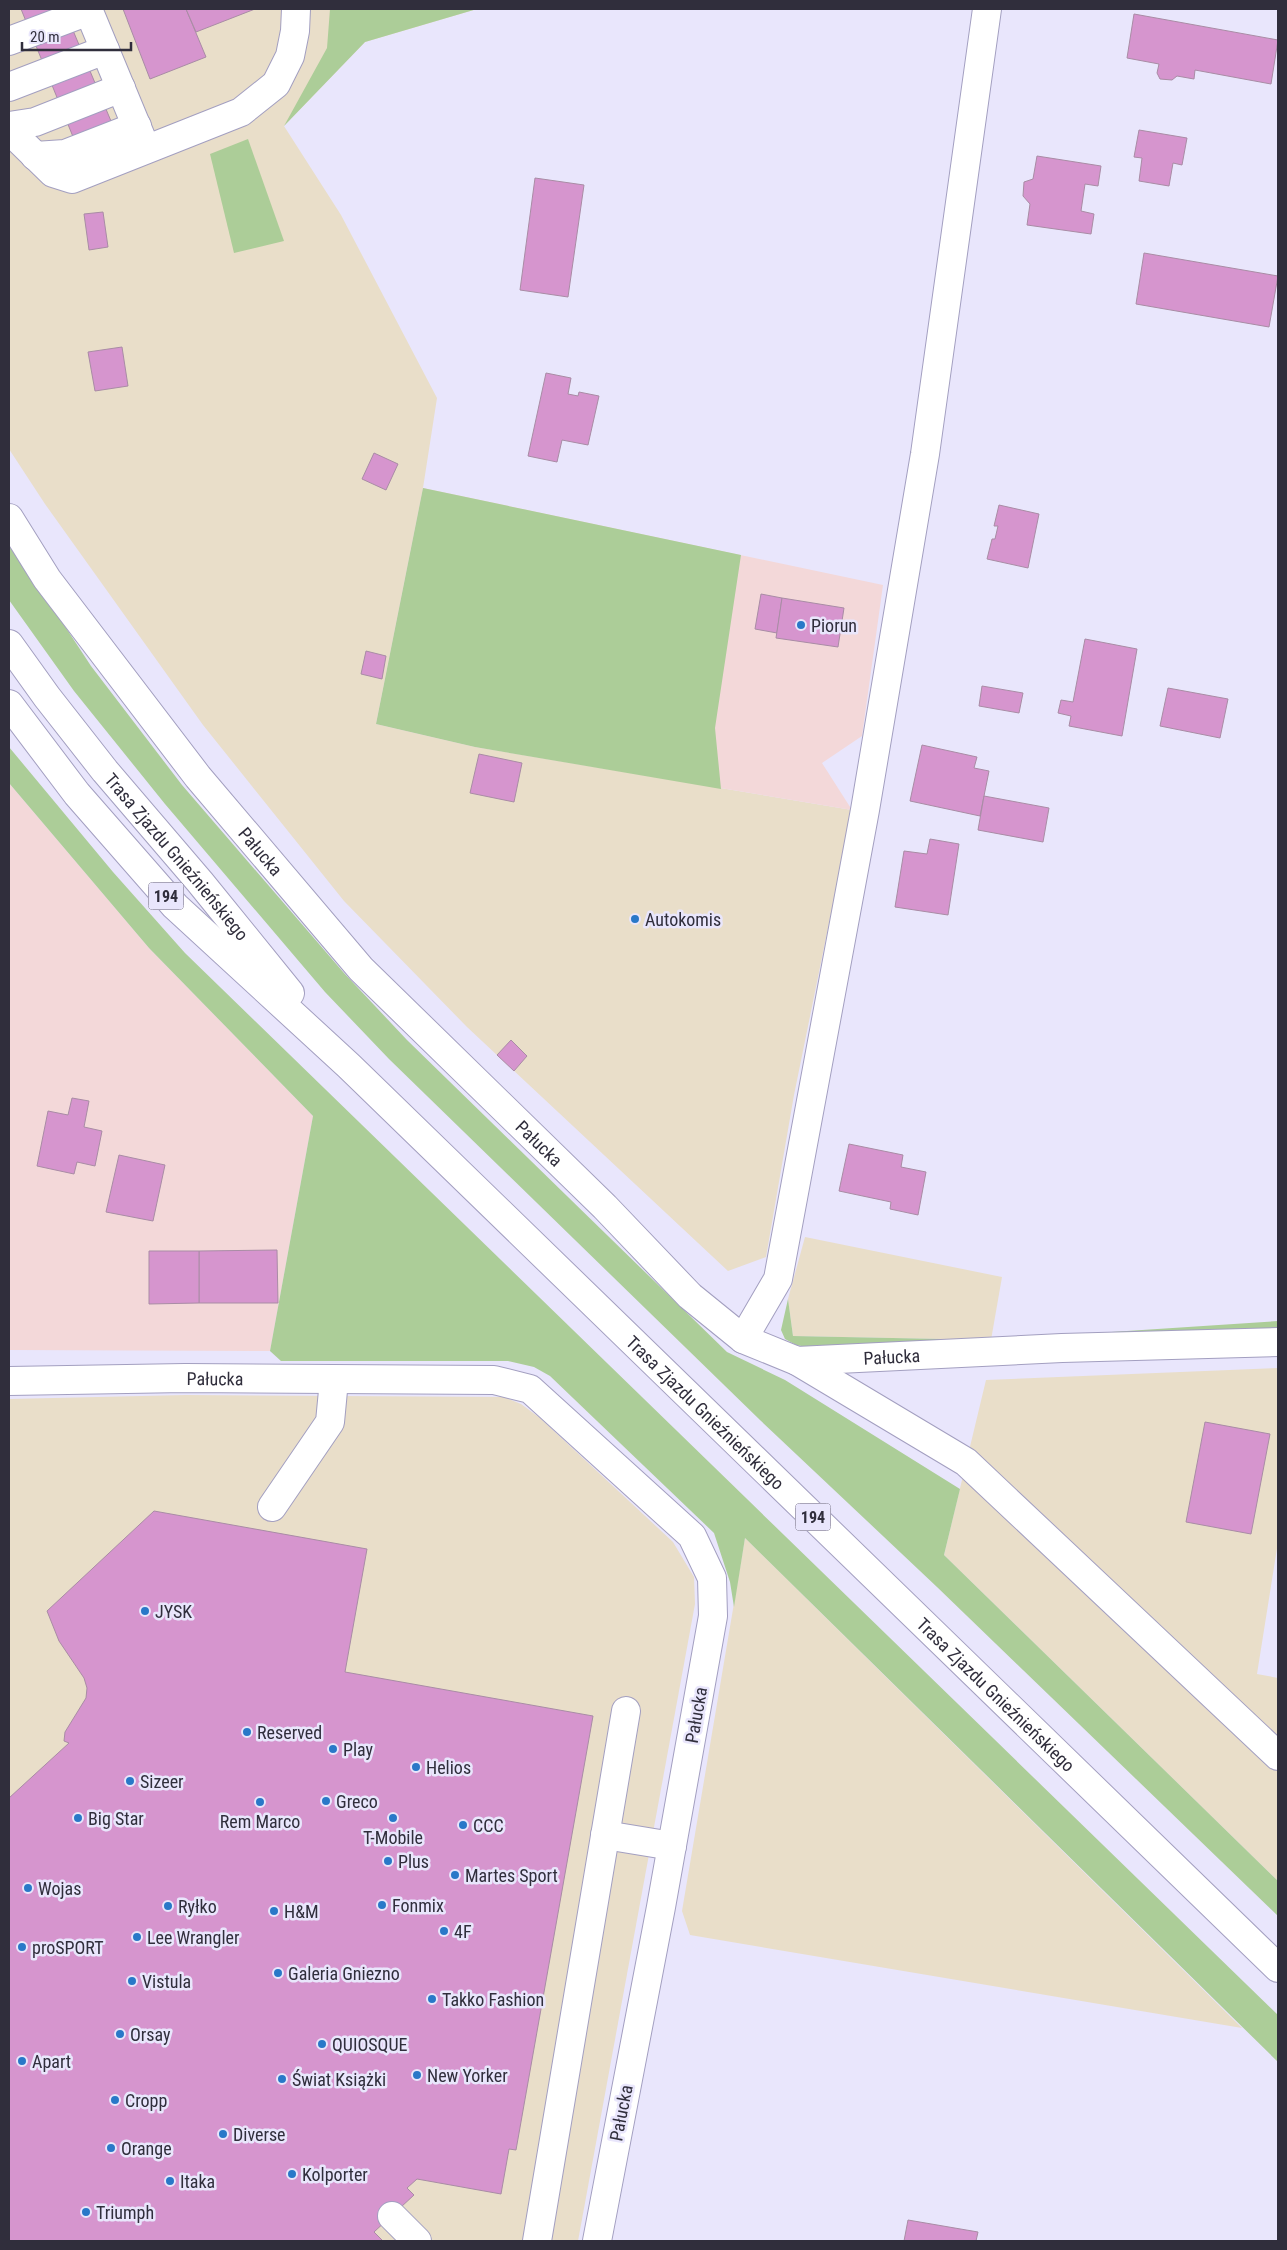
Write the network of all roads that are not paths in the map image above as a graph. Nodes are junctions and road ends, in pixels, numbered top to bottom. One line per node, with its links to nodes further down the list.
1 (296, 9): 10 (street)
2 (987, 9): 15 (street)
3 (88, 10): 4 (street); 5 (street)
4 (9, 41)
5 (105, 50): 6 (street); 7 (street)
6 (9, 87)
7 (121, 88): 8 (street); 10 (street)
8 (9, 126)
9 (9, 130): 10 (street)
10 (141, 137)
11 (9, 518): 15 (street, Pałucka)
12 (9, 644): 14 (street, Trasa Zjazdu Gnieźnieńskiego / 194)
13 (9, 704): 14 (street, Trasa Zjazdu Gnieźnieńskiego / 194)
14 (349, 1066): 25 (street, Trasa Zjazdu Gnieźnieńskiego / 194)
15 (743, 1339): 17 (street, Pałucka)
16 (1278, 1342): 17 (street, Pałucka)
17 (797, 1362): 22 (street)
18 (334, 1380): 19 (street, Pałucka); 20 (street); 24 (street, Pałucka)
19 (9, 1381)
20 (272, 1507)
21 (626, 1711): 23 (street)
22 (1278, 1756)
23 (605, 1835): 24 (street); 28 (street)
24 (672, 1846): 29 (street, Pałucka)
25 (1278, 1968)
26 (392, 2216): 27 (street)
27 (418, 2241)
28 (537, 2241)
29 (596, 2241)

